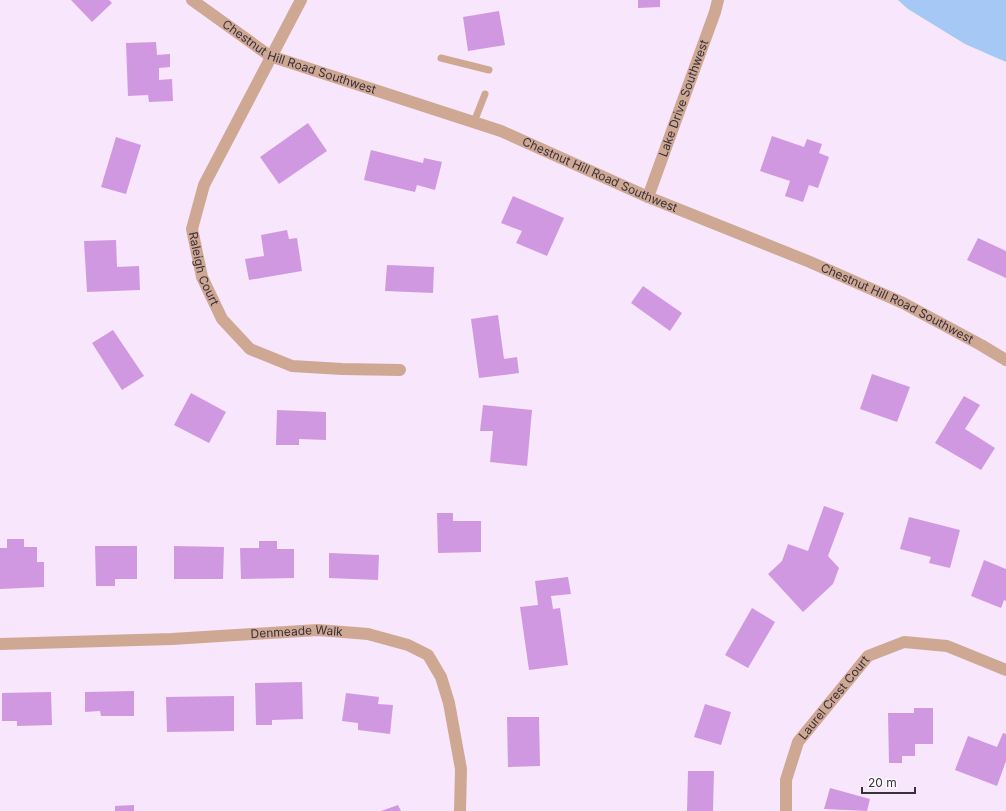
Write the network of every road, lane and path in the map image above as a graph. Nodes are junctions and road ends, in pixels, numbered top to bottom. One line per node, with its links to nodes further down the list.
1 (192, 0): 4 (street, Chestnut Hill Road Southwest)
2 (301, 0): 4 (street, Raleigh Court)
3 (718, 0): 9 (street, Lake Drive Southwest)
4 (270, 56): 8 (street, Chestnut Hill Road Southwest); 11 (street, Raleigh Court)
5 (441, 58): 6 (lane)
6 (489, 70)
7 (485, 94): 8 (lane)
8 (474, 122): 9 (street, Chestnut Hill Road Southwest)
9 (648, 197): 10 (street, Chestnut Hill Road Southwest)
10 (1006, 360)
11 (400, 370)
12 (0, 644): 14 (street, Denmeade Walk)
13 (1006, 670): 15 (street, Laurel Crest Court)
14 (460, 811)
15 (786, 811)

